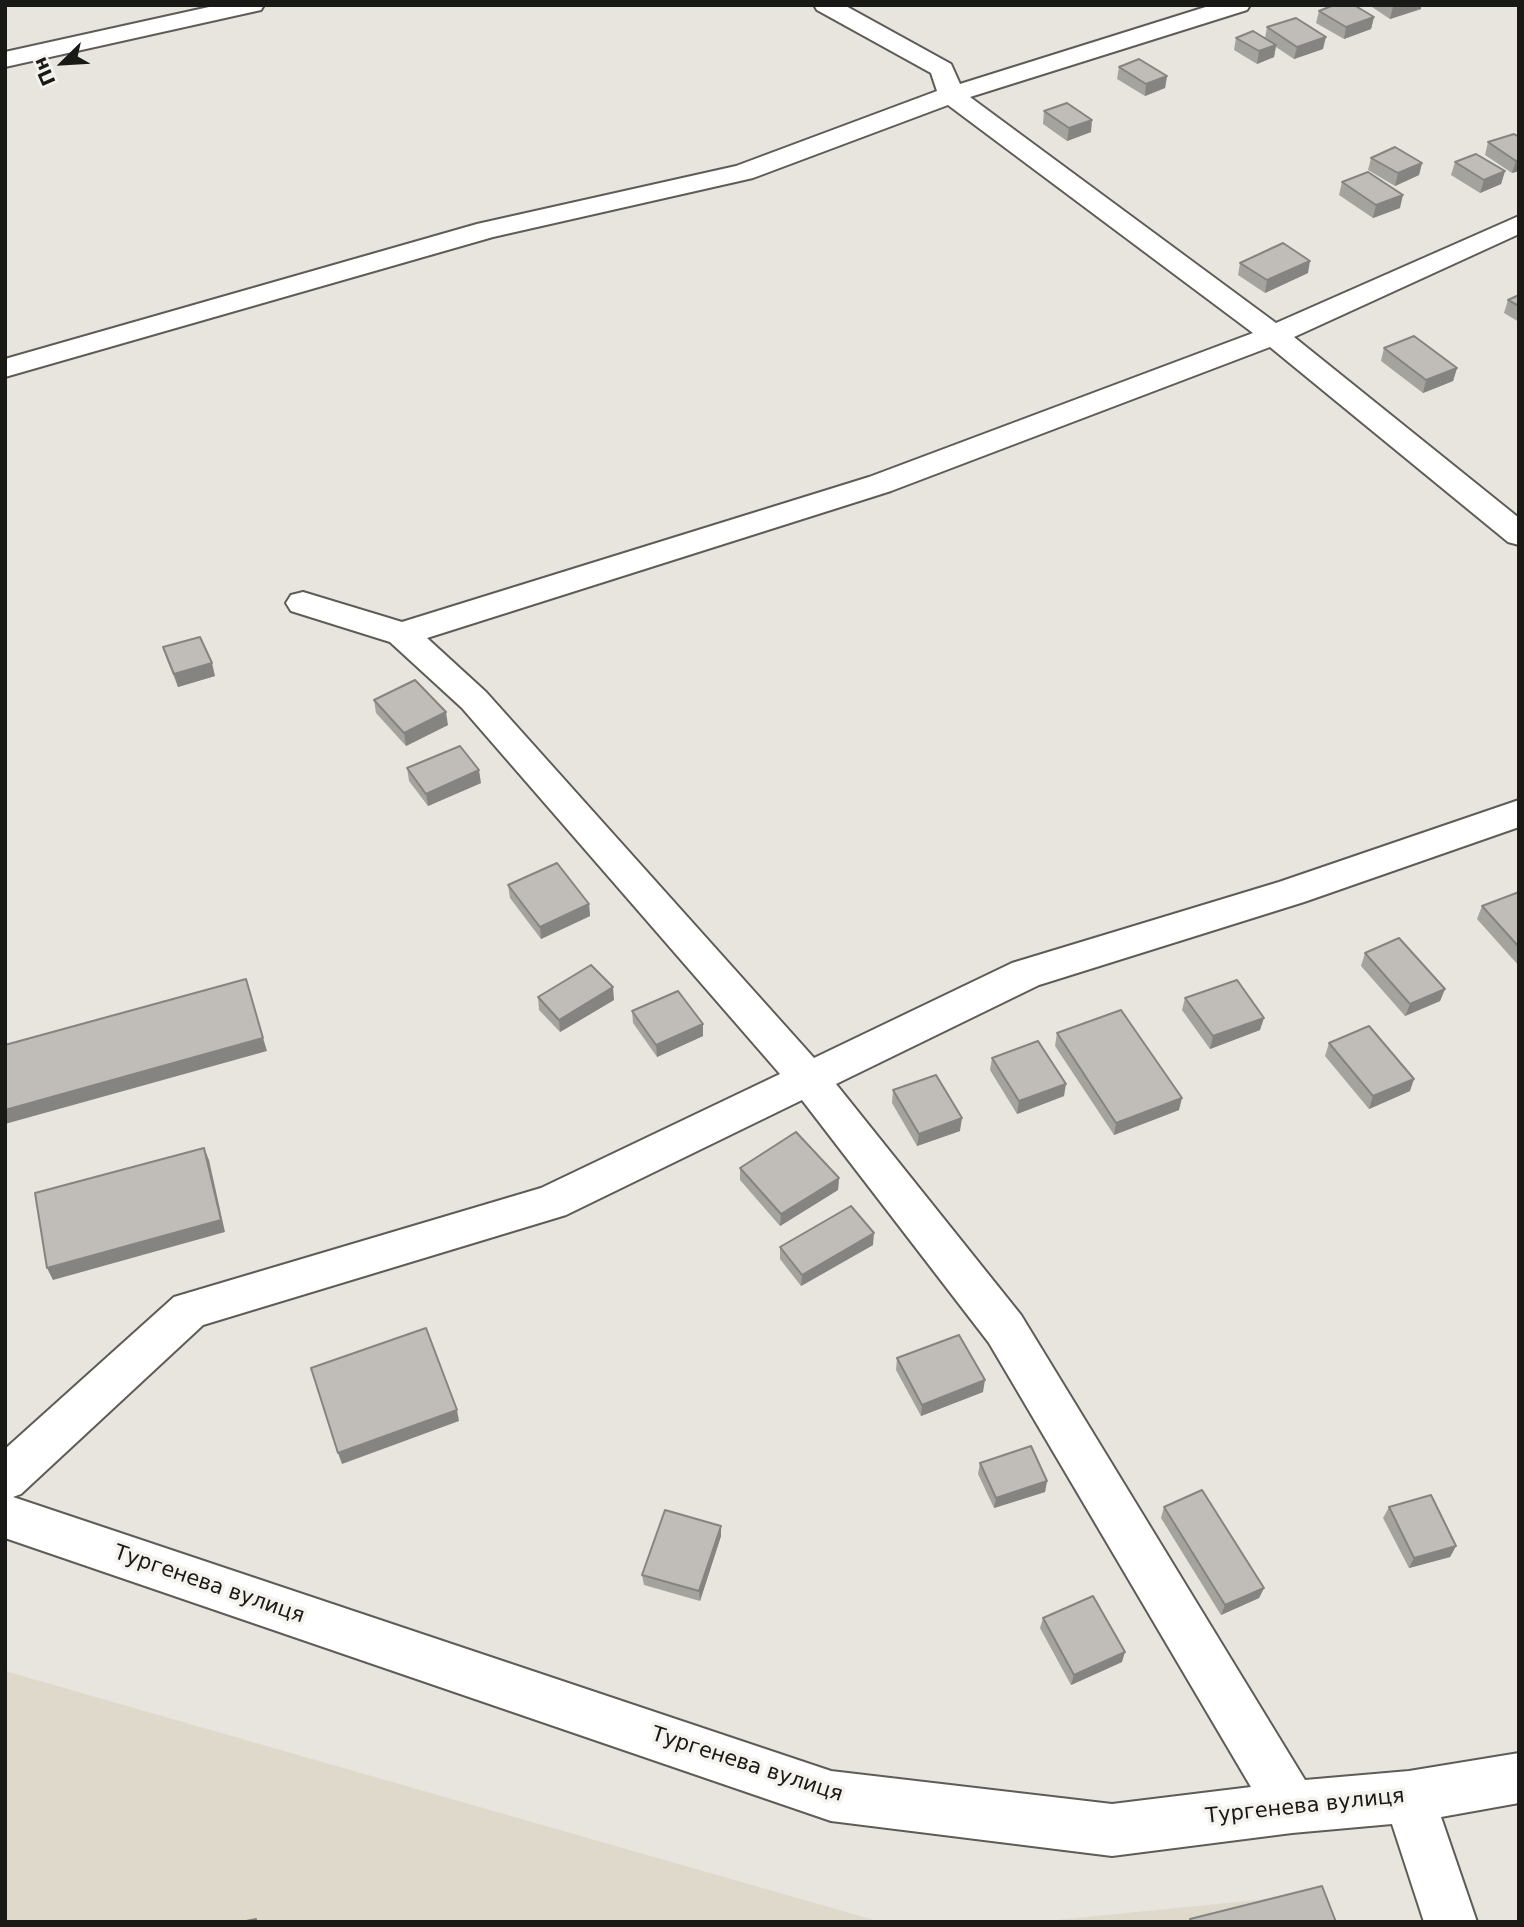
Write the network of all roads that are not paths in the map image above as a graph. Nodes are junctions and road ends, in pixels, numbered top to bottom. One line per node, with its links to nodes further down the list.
1 (252, 5): 4 (street)
2 (826, 5): 5 (street)
3 (1238, 5): 5 (street)
4 (5, 60)
5 (951, 95): 7 (street); 8 (street)
6 (1519, 224): 7 (street)
7 (1274, 335): 9 (street); 11 (street)
8 (5, 368)
9 (1519, 534)
10 (303, 603): 11 (street)
11 (402, 634): 13 (street)
12 (1519, 813): 13 (street)
13 (809, 1080): 14 (street); 18 (street)
14 (5, 1479)
15 (5, 1516): 18 (street, Тургенева вулиця)
16 (1519, 1778): 17 (street, Тургенева вулиця)
17 (1409, 1797): 18 (street, Тургенева вулиця); 19 (street)
18 (1292, 1807)
19 (1451, 1922)

